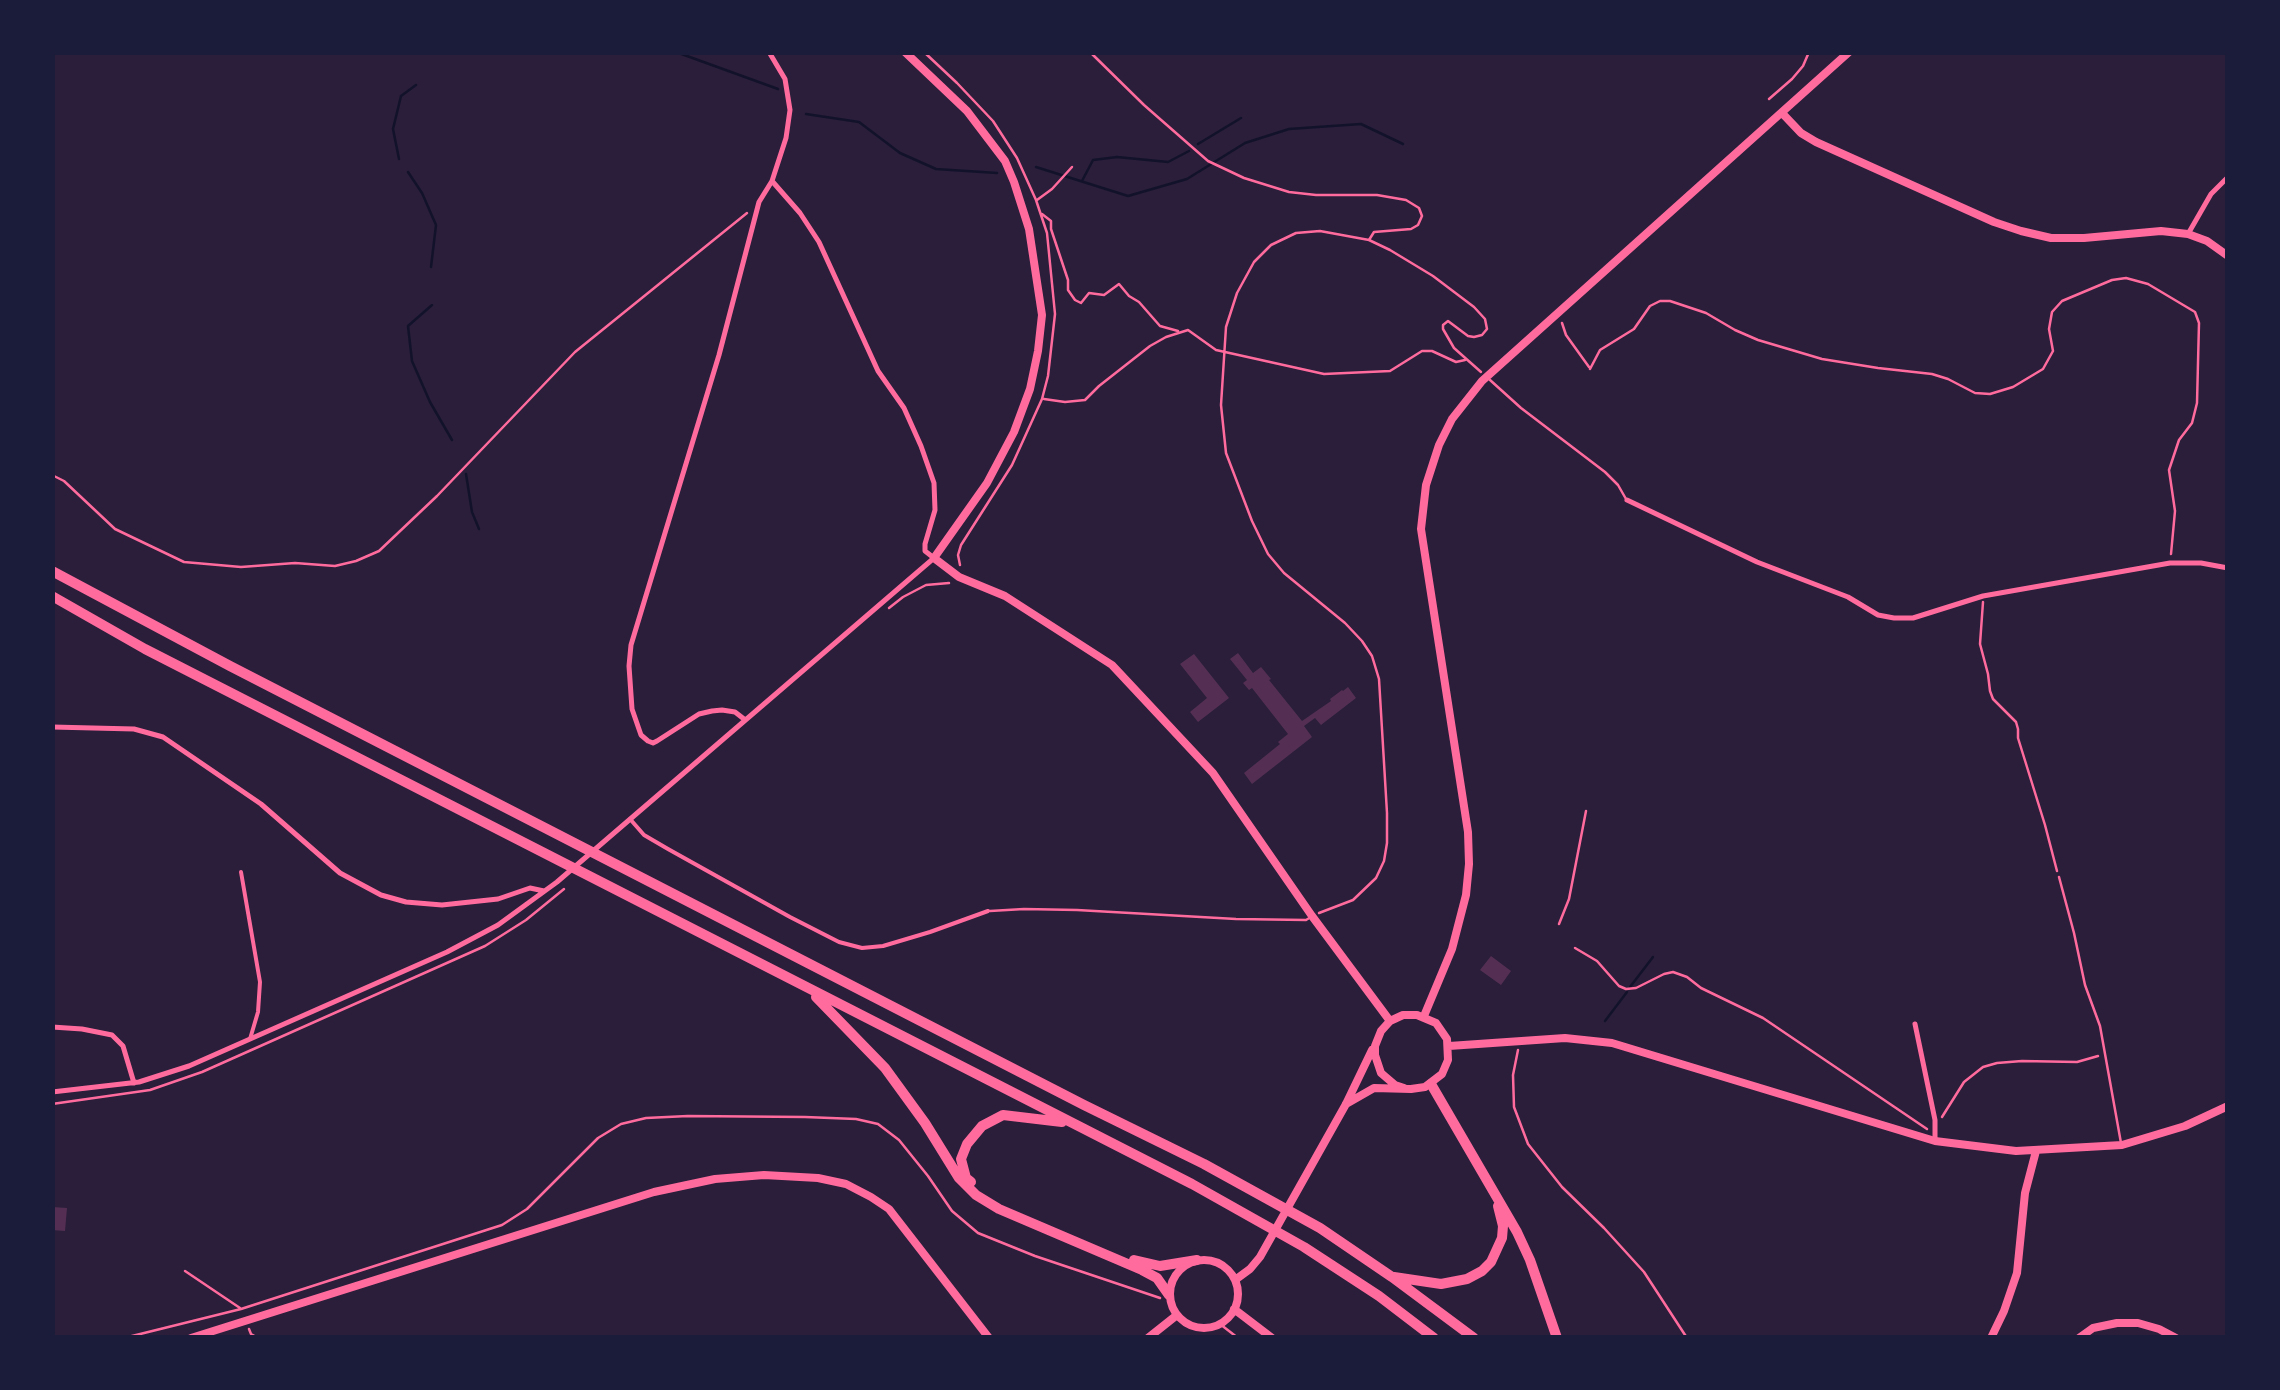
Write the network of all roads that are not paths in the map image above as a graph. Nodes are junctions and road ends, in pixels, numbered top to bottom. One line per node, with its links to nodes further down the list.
1 (769, 52): 6 (street)
2 (905, 52): 11 (street)
3 (1850, 52): 4 (street)
4 (1782, 113): 7 (street); 9 (street)
5 (2228, 177): 7 (street)
6 (772, 182): 11 (street); 15 (street)
7 (2188, 234): 8 (street)
8 (2228, 256)
9 (1486, 376): 10 (lane); 24 (street)
10 (1627, 500): 12 (street)
11 (934, 558): 15 (street); 22 (street)
12 (2228, 568)
13 (52, 572): 43 (highway)
14 (52, 596): 23 (highway)
15 (744, 720): 17 (street)
16 (52, 727): 20 (street)
17 (630, 819): 20 (street); 21 (street)
18 (241, 872): 29 (street)
19 (2058, 878): 39 (lane)
20 (544, 892): 29 (street)
21 (988, 911): 22 (lane)
22 (1312, 916): 25 (street)
23 (808, 989): 37 (highway); 45 (highway)
24 (1424, 1016): 25 (street); 30 (street)
25 (1390, 1021): 28 (street)
26 (1915, 1024): 38 (street)
27 (52, 1027): 31 (street)
28 (1378, 1037): 33 (street); 35 (street)
29 (249, 1042): 31 (street)
30 (1449, 1046): 32 (street); 38 (street)
31 (134, 1083): 34 (street)
32 (1432, 1084): 33 (street); 41 (highway)
33 (1404, 1088): 35 (street)
34 (52, 1092)
35 (1346, 1104): 44 (street)
36 (2228, 1106): 39 (street)
37 (1071, 1123): 42 (highway); 52 (highway)
38 (1935, 1141): 40 (street)
39 (2122, 1145): 40 (street)
40 (2036, 1151): 55 (street)
41 (1495, 1196): 43 (highway); 54 (highway)
42 (1196, 1260): 44 (street); 45 (street)
43 (1392, 1276): 53 (highway)
44 (1235, 1280): 46 (street)
45 (1165, 1297): 47 (street)
46 (1234, 1309): 47 (street); 51 (street)
47 (1176, 1315): 50 (street)
48 (191, 1338): 49 (street)
49 (989, 1338)
50 (1148, 1338)
51 (1272, 1338)
52 (1434, 1338)
53 (1474, 1338)
54 (1557, 1338)
55 (1991, 1338)
56 (2079, 1338): 57 (street)
57 (2176, 1338)

